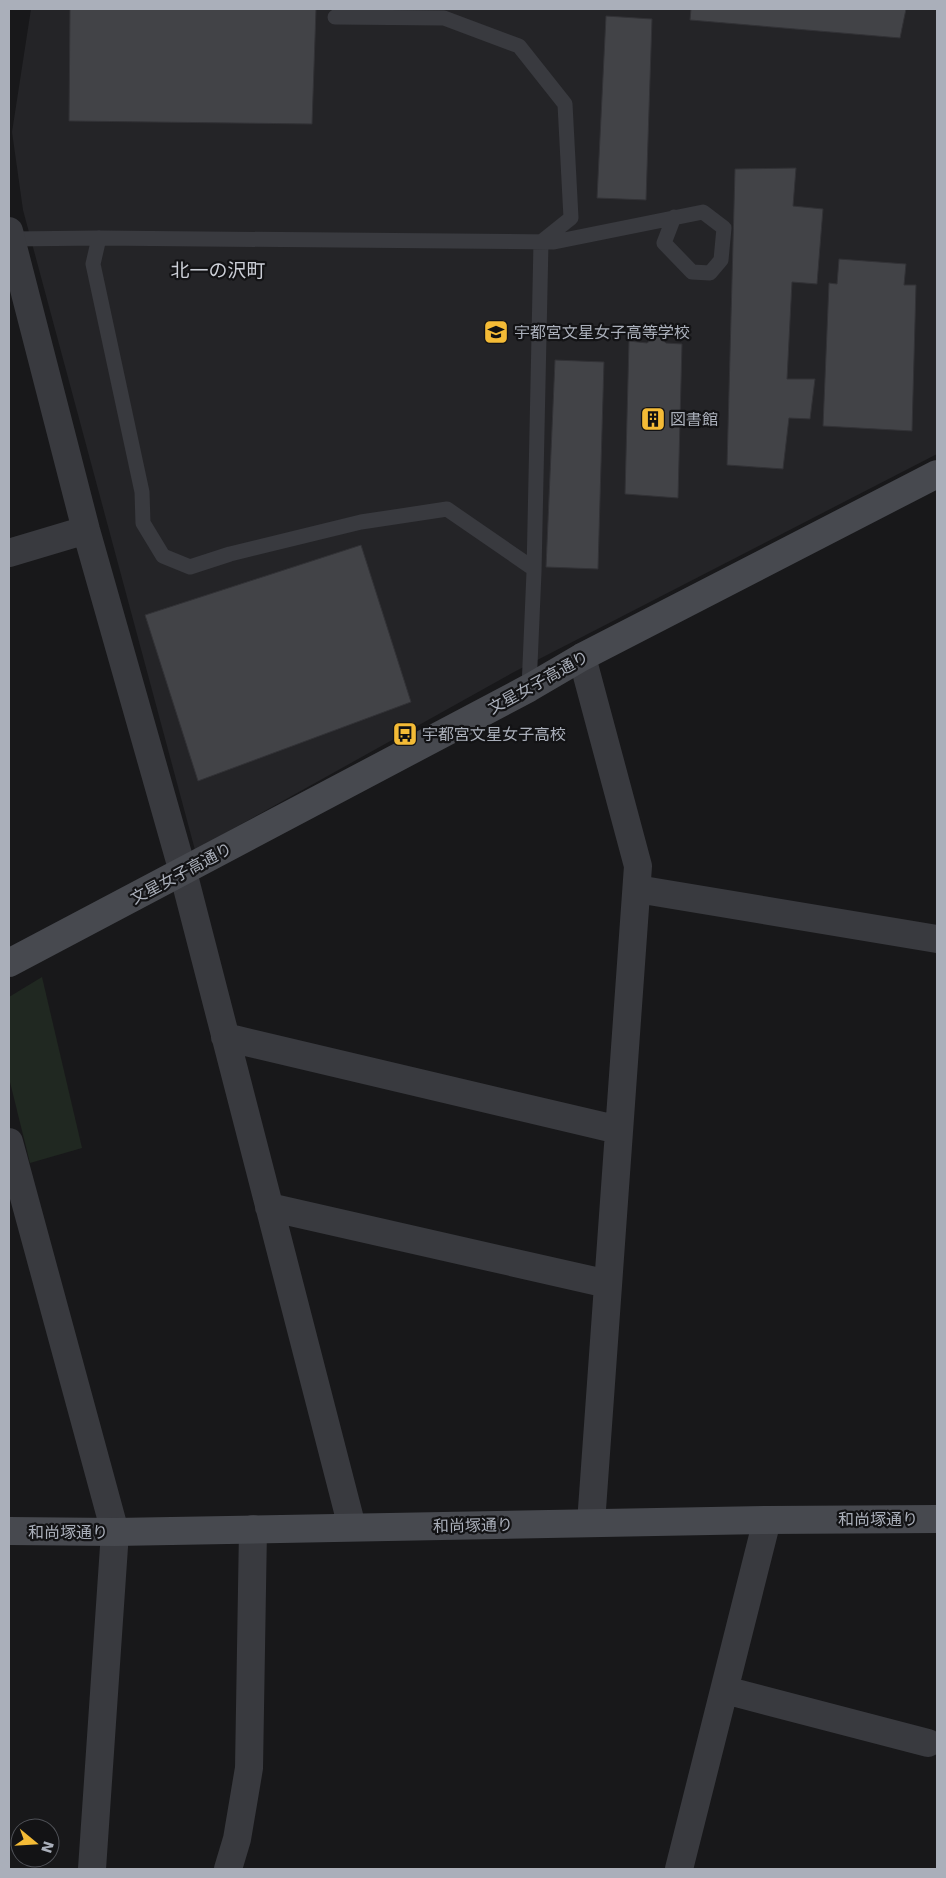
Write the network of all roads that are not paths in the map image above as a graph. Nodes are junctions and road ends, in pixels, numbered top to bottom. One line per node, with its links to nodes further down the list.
1 (335, 17): 5 (lane)
2 (674, 217): 2 (lane); 5 (lane)
3 (10, 237): 4 (lane); 7 (street)
4 (99, 238): 5 (lane); 9 (lane)
5 (541, 242): 9 (lane)
6 (937, 474): 10 (street, 文星女子高通り)
7 (86, 530): 8 (street); 12 (street)
8 (9, 553)
9 (534, 569): 11 (lane)
10 (582, 657): 11 (street, 文星女子高通り); 13 (street)
11 (529, 688): 12 (street, 文星女子高通り)
12 (183, 872): 15 (street, 文星女子高通り); 16 (street)
13 (637, 889): 14 (street); 17 (street)
14 (937, 939)
15 (9, 963)
16 (225, 1037): 17 (street); 19 (street)
17 (619, 1130): 20 (street)
18 (9, 1142): 27 (street)
19 (269, 1208): 20 (street); 24 (street)
20 (608, 1284): 23 (street)
21 (937, 1519): 22 (street, 和尚塚通り)
22 (767, 1520): 23 (street, 和尚塚通り); 28 (street)
23 (591, 1523): 24 (street, 和尚塚通り)
24 (352, 1527): 25 (street, 和尚塚通り)
25 (253, 1529): 27 (street, 和尚塚通り); 31 (street)
26 (9, 1532): 27 (street, 和尚塚通り)
27 (115, 1532): 30 (street)
28 (725, 1690): 29 (street); 32 (street)
29 (928, 1743)
30 (92, 1869)
31 (228, 1869)
32 (679, 1869)

